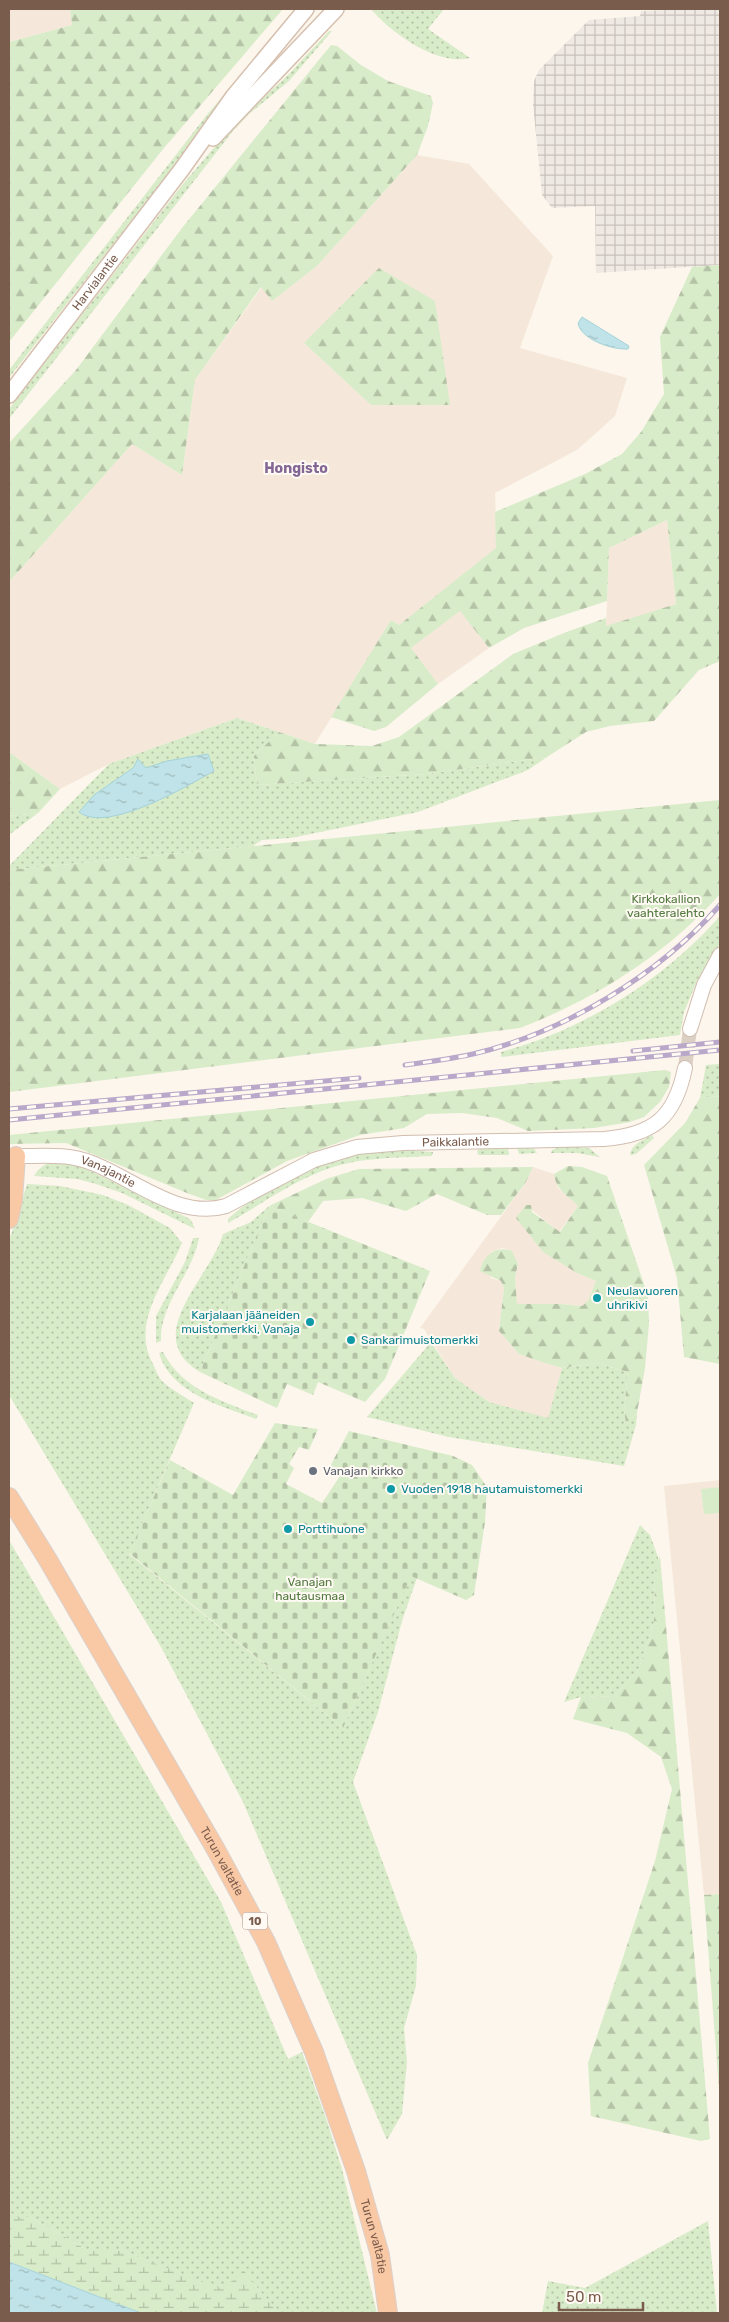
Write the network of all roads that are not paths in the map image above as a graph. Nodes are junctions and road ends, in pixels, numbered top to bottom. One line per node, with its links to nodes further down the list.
1 (306, 9): 3 (main road, Harvialantie)
2 (336, 9): 3 (main road, Harvialantie)
3 (182, 170): 4 (main road, Harvialantie)
4 (9, 395)
5 (720, 955): 6 (street)
6 (690, 1029)
7 (685, 1068): 9 (street, Paikkalantie)
8 (12, 1156): 9 (street, Vanajantie); 10 (highway)
9 (202, 1210)
10 (9, 1219)
11 (9, 1497): 12 (highway, Turun valtatie / 10)
12 (388, 2313)

